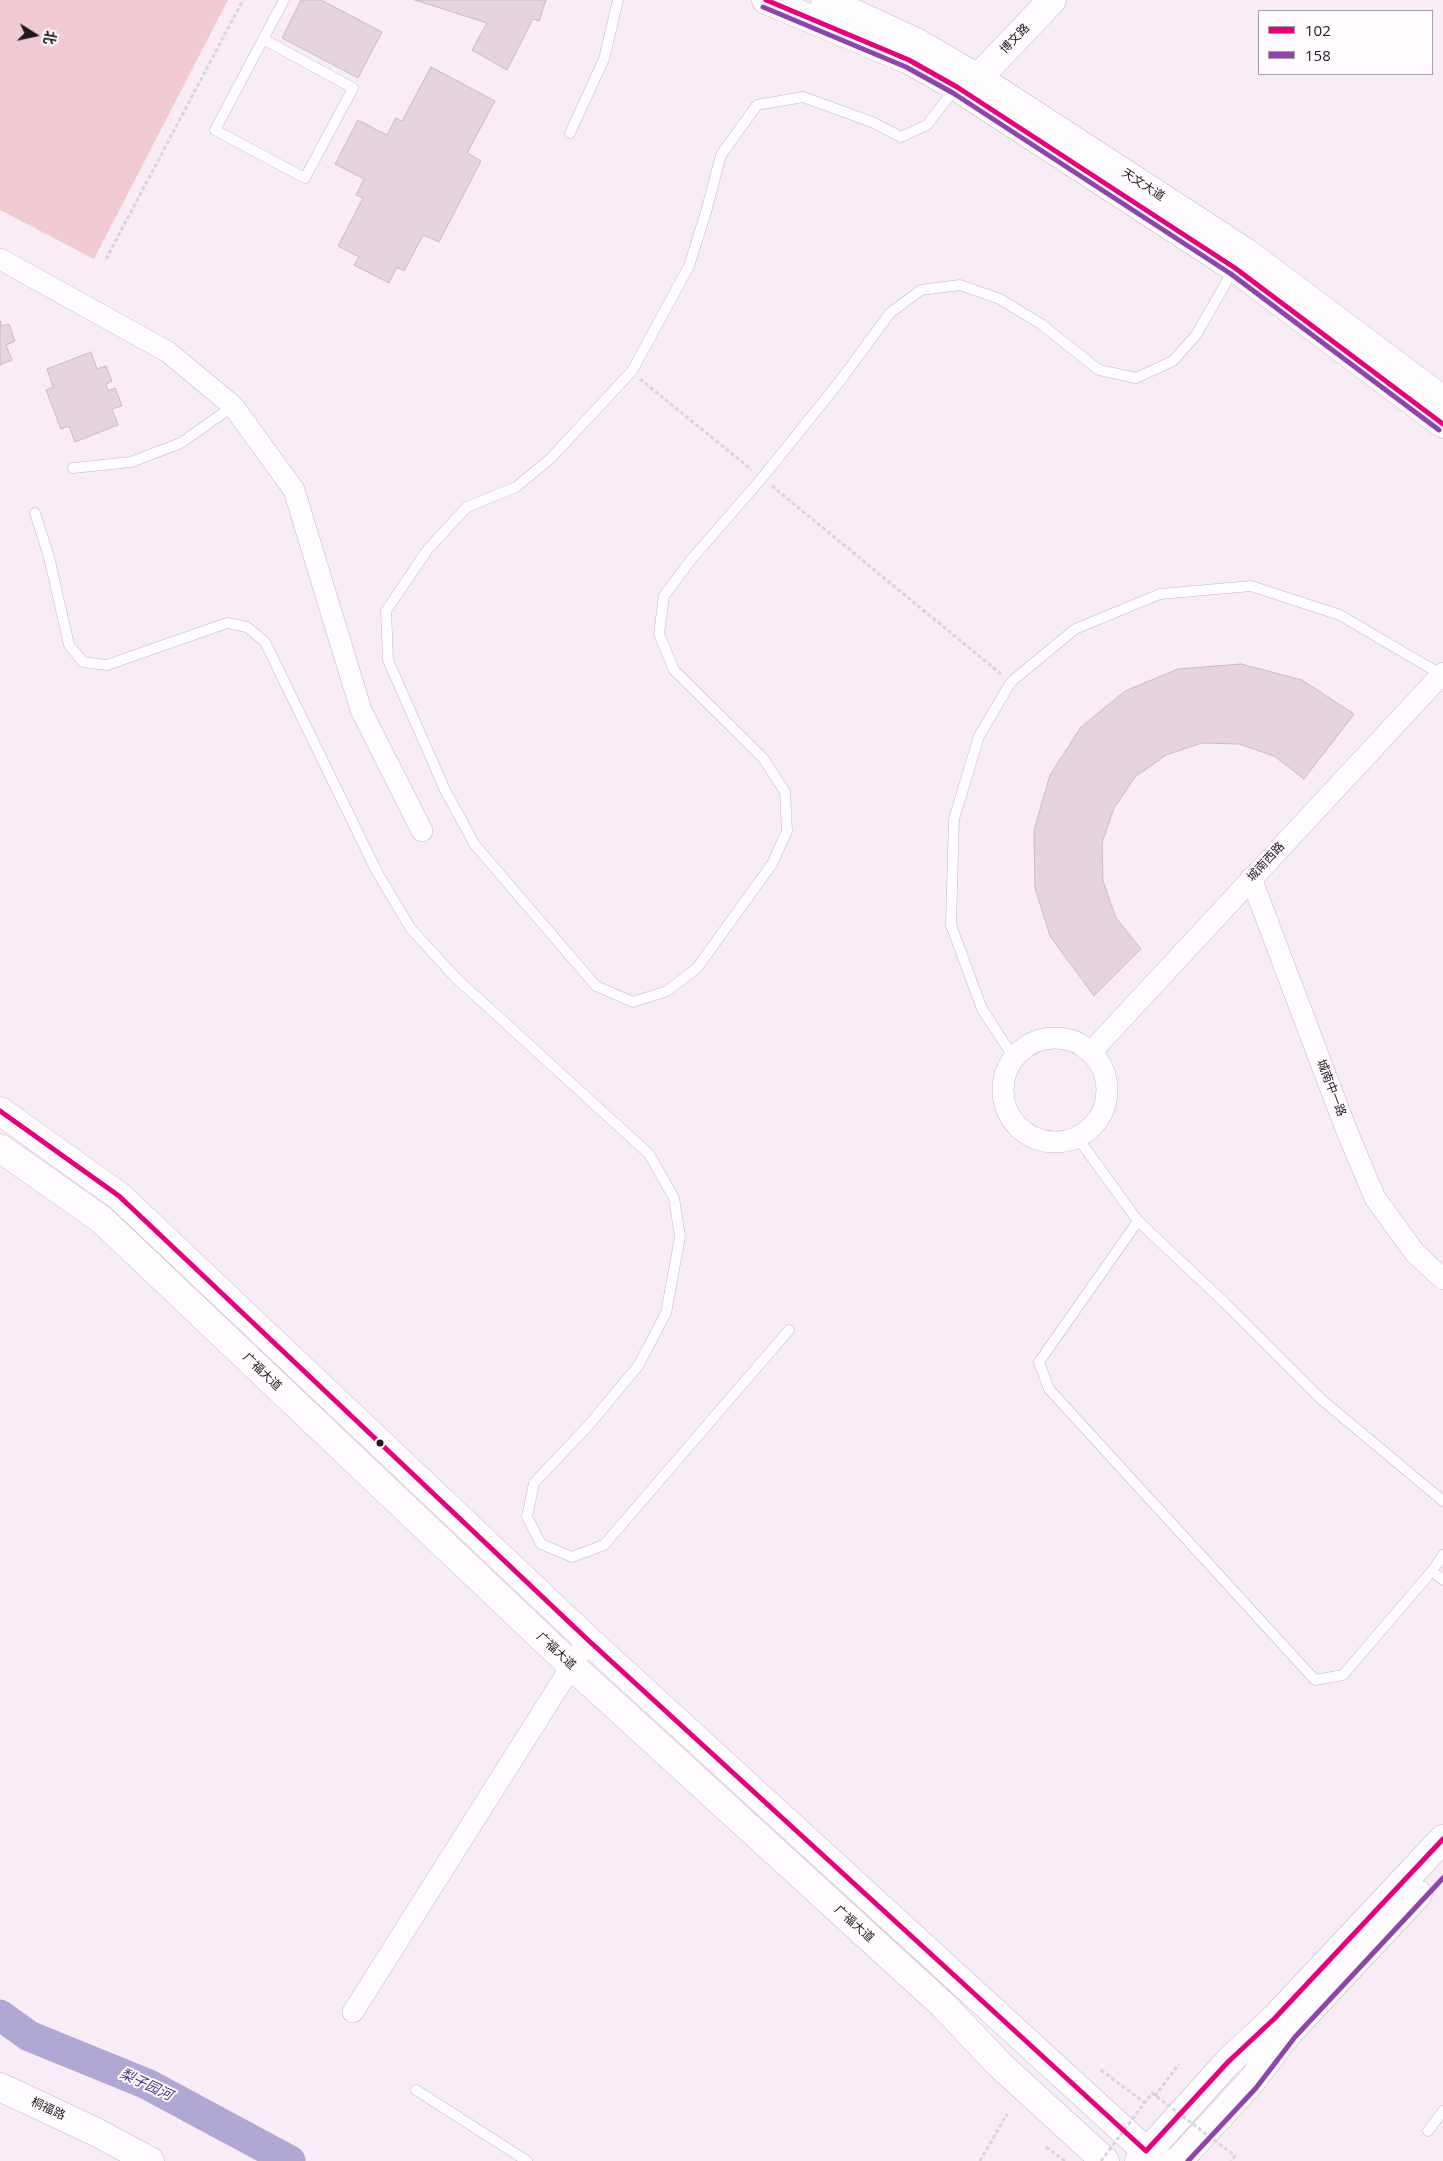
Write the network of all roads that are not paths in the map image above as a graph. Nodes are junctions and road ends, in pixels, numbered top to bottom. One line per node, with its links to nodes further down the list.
1 (284, 0): 6 (lane)
2 (618, 0): 8 (lane)
3 (766, 0): 7 (main road, 天文大道)
4 (825, 0): 7 (main road, 天文大道)
5 (1052, 0): 7 (main road, 博文路)
6 (263, 40): 6 (lane)
7 (967, 82): 10 (main road, 天文大道); 10 (lane); 11 (main road, 天文大道)
8 (570, 133)
9 (0, 259): 12 (street)
10 (1235, 268): 13 (main road, 天文大道)
11 (1443, 400)
12 (233, 406): 14 (lane); 17 (street)
13 (1443, 424)
14 (73, 468)
15 (35, 513): 26 (lane)
16 (1442, 674): 18 (street, 城南西路); 20 (lane)
17 (422, 831)
18 (1251, 878): 19 (street, 城南西路); 25 (street, 城南中一路)
19 (1091, 1052): 20 (street); 22 (street)
20 (1014, 1058): 22 (street)
21 (0, 1111): 31 (main road)
22 (1076, 1138): 24 (lane)
23 (0, 1148): 32 (main road, 广福大道)
24 (1138, 1221): 27 (lane); 29 (lane)
25 (1443, 1279)
26 (790, 1330)
27 (1443, 1502)
28 (1443, 1555): 29 (lane)
29 (1432, 1571): 30 (lane)
30 (1443, 1580)
31 (588, 1640): 32 (street); 40 (main road)
32 (572, 1666): 35 (street); 43 (main road, 广福大道)
33 (1443, 1839): 40 (main road)
34 (1443, 1867): 44 (main road)
35 (352, 2012)
36 (0, 2087): 41 (main road, 桐福路)
37 (416, 2090): 42 (lane)
38 (1443, 2111): 39 (lane)
39 (1428, 2131)
40 (1149, 2158)
41 (150, 2161)
42 (527, 2161)
43 (1106, 2161)
44 (1178, 2161)

